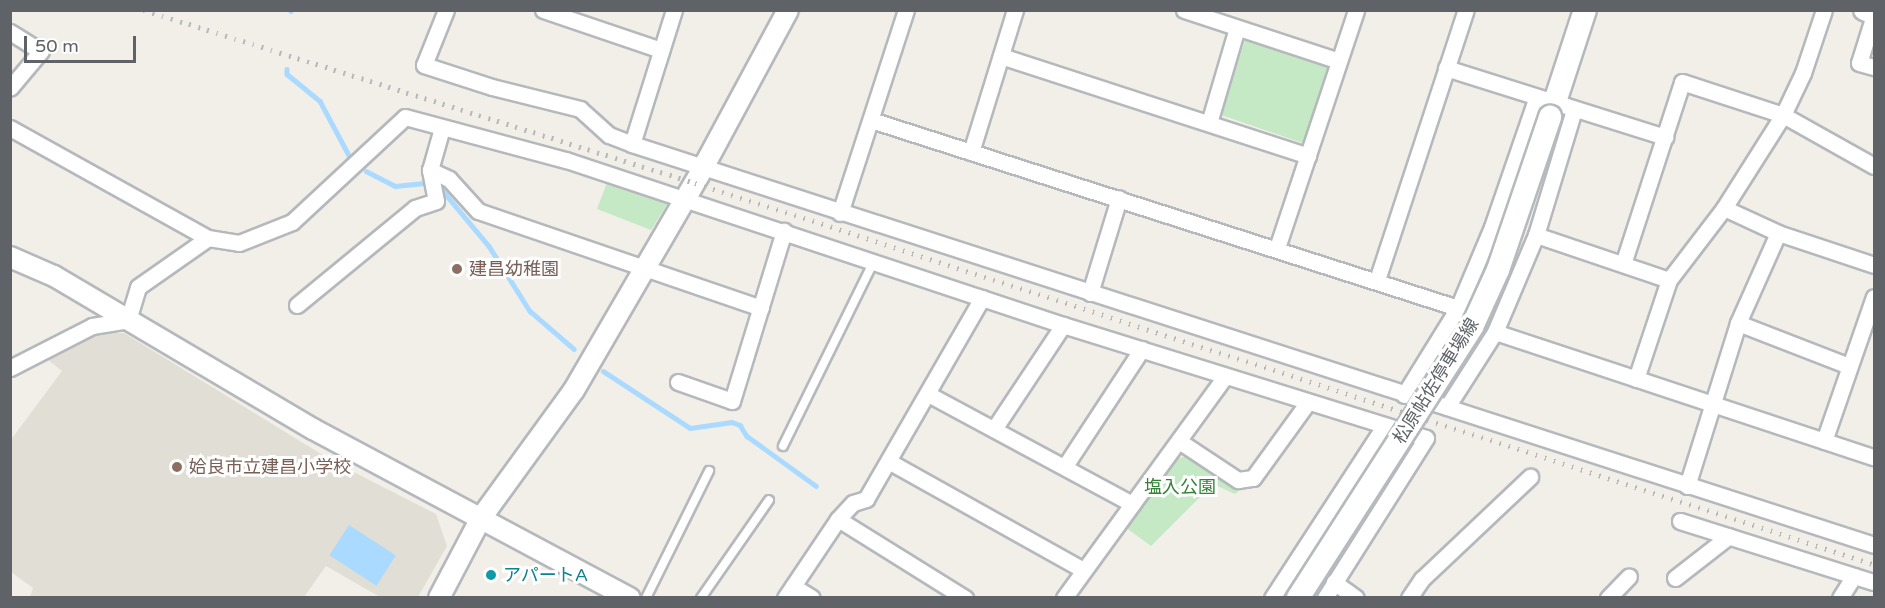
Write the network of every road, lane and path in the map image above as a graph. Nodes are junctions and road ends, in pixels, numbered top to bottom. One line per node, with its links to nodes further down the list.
1 (446, 10): 30 (street)
2 (543, 10): 13 (street)
3 (674, 10): 17 (street)
4 (788, 10): 34 (street)
5 (906, 10): 25 (street)
6 (1016, 10): 18 (street)
7 (1184, 10): 15 (street)
8 (1356, 10): 19 (street)
9 (1466, 10): 21 (street)
10 (1585, 10): 23 (main road, 松原帖佐停車場線)
11 (1824, 10): 24 (street)
12 (1864, 10): 14 (street)
13 (561, 13): 17 (street)
14 (1875, 14): 20 (street)
15 (1237, 28): 19 (street); 26 (street)
16 (10, 32): 22 (street)
17 (661, 50): 30 (street)
18 (1001, 56): 26 (street); 31 (street)
19 (1339, 61): 32 (street)
20 (1875, 67)
21 (1446, 68): 23 (street); 50 (street)
22 (10, 88)
23 (1554, 107): 29 (street); 42 (street); 57 (street); 106 (main road, 松原帖佐停車場線, bridge)
24 (1783, 115): 29 (street); 33 (street); 38 (street)
25 (871, 120): 31 (street); 39 (street)
26 (1209, 123): 32 (street)
27 (10, 128): 43 (street)
28 (442, 128): 35 (street); 37 (street); 43 (street)
29 (1665, 137): 47 (street)
30 (632, 144): 34 (street)
31 (971, 152): 36 (street)
32 (1308, 156): 44 (street)
33 (1875, 166)
34 (703, 168): 37 (street); 39 (street)
35 (430, 170): 49 (street); 55 (street)
36 (1119, 198): 44 (street); 52 (street)
37 (684, 200): 40 (street); 49 (street)
38 (1724, 208): 41 (street); 51 (street)
39 (840, 213): 52 (street)
40 (784, 231): 46 (street); 56 (street)
41 (1778, 232): 48 (street); 59 (street)
42 (1536, 235): 47 (street); 61 (street)
43 (208, 238): 58 (street)
44 (1277, 248): 50 (street)
45 (10, 257): 58 (street)
46 (874, 261): 54 (street); 77 (lane)
47 (1623, 264): 51 (street)
48 (1875, 265)
49 (644, 269): 56 (street); 86 (street)
50 (1377, 280): 57 (street)
51 (1669, 280): 66 (street)
52 (1090, 293): 69 (street)
53 (1875, 297): 63 (street)
54 (982, 298): 60 (street); 68 (street)
55 (297, 305)
56 (761, 308): 67 (street)
57 (1458, 308): 69 (street)
58 (128, 320): 64 (street); 86 (street)
59 (1738, 323): 63 (street); 71 (street)
60 (1063, 325): 62 (street); 74 (street)
61 (1495, 332): 66 (street); 72 (street)
62 (1142, 349): 65 (street); 80 (street)
63 (1849, 366): 76 (street)
64 (10, 368)
65 (1225, 375): 70 (street); 75 (street)
66 (1636, 379): 71 (street)
67 (678, 382)
68 (928, 394): 74 (street); 79 (street)
69 (1404, 395): 72 (street)
70 (1308, 402): 73 (street); 75 (street)
71 (1712, 404): 76 (street); 83 (street)
72 (1447, 407): 83 (street)
73 (1384, 426): 95 (street); 105 (street)
74 (994, 429): 80 (street)
75 (1179, 441): 85 (street)
76 (1824, 441): 78 (street)
77 (783, 446)
78 (1875, 458)
79 (890, 462): 87 (street); 91 (street)
80 (1065, 466): 85 (street)
81 (709, 471): 100 (lane)
82 (1530, 477): 109 (street)
83 (1687, 486): 90 (street)
84 (769, 500): 101 (lane)
85 (1132, 504): 91 (street)
86 (481, 518): 98 (street); 99 (street)
87 (838, 519): 97 (street); 103 (street)
88 (1680, 520): 89 (street)
89 (1729, 536): 93 (street); 94 (street)
90 (1875, 545)
91 (1083, 570): 104 (street)
92 (1629, 576): 110 (street)
93 (1854, 576): 96 (street); 111 (street)
94 (1675, 578)
95 (1334, 582): 107 (street); 108 (street)
96 (1875, 582)
97 (789, 592): 102 (street)
98 (439, 597)
99 (630, 597)
100 (645, 597)
101 (701, 597)
102 (812, 597)
103 (965, 597)
104 (1064, 597)
105 (1272, 597)
106 (1298, 597)
107 (1324, 597)
108 (1356, 597)
109 (1409, 597)
110 (1608, 597)
111 (1840, 597)

